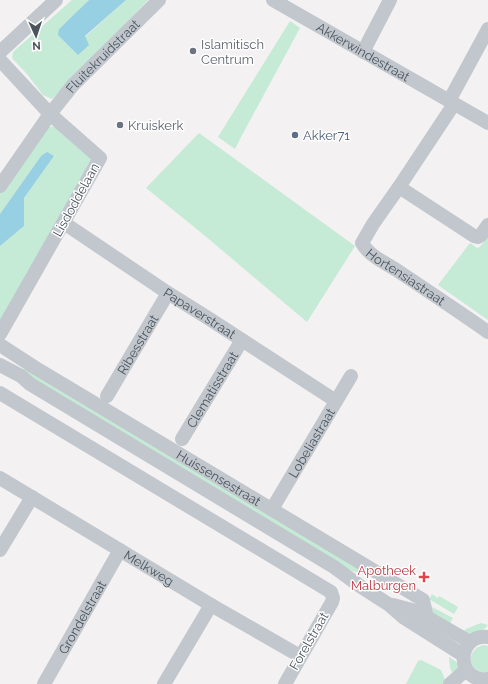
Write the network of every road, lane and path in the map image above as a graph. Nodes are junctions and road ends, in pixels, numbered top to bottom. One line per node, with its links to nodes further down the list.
1 (56, 0): 6 (street)
2 (159, 0): 10 (street, Fluitekruidstraat)
3 (390, 0): 7 (street)
4 (281, 2): 7 (street, Akkerwindestraat)
5 (488, 29): 9 (street)
6 (0, 52)
7 (364, 52): 9 (street, Akkerwindestraat)
8 (0, 60): 10 (street)
9 (452, 102): 11 (street, Akkerwindestraat); 13 (street)
10 (50, 114): 12 (street); 14 (street, Lisdoddelaan)
11 (488, 123)
12 (0, 186)
13 (399, 187): 15 (street); 17 (street, Hortensiastraat)
14 (64, 223): 16 (street, Papaverstraat); 18 (street, Lisdoddelaan)
15 (488, 225)
16 (168, 293): 19 (street, Papaverstraat); 25 (street, Ribesstraat)
17 (488, 332)
18 (0, 334)
19 (242, 340): 26 (street, Papaverstraat); 27 (street, Clematisstraat)
20 (0, 345): 21 (street, Huissensestraat)
21 (34, 367): 22 (street); 30 (street, Huissensestraat)
22 (3, 370): 33 (street, Huissensestraat)
23 (351, 376): 26 (street, Lobeliastraat)
24 (0, 393): 39 (street, Forelstraat)
25 (108, 396)
26 (336, 401): 30 (street, Lobeliastraat)
27 (182, 439)
28 (0, 478): 29 (street, Melkweg)
29 (32, 497): 31 (street); 32 (street, Melkweg)
30 (272, 509): 35 (street, Huissensestraat)
31 (0, 550)
32 (120, 550): 34 (street, Melkweg); 42 (street, Grondelstraat)
33 (388, 604): 35 (street, Huissensestraat); 38 (street, Huissensestraat)
34 (211, 605): 39 (street, Melkweg); 43 (street)
35 (427, 617): 37 (street, Huissensestraat)
36 (487, 635): 37 (street)
37 (470, 642): 38 (street)
38 (463, 655): 40 (street)
39 (300, 656): 44 (street, Forelstraat)
40 (466, 670): 41 (street); 45 (street)
41 (486, 681)
42 (44, 684)
43 (164, 684)
44 (285, 684)
45 (450, 684)

